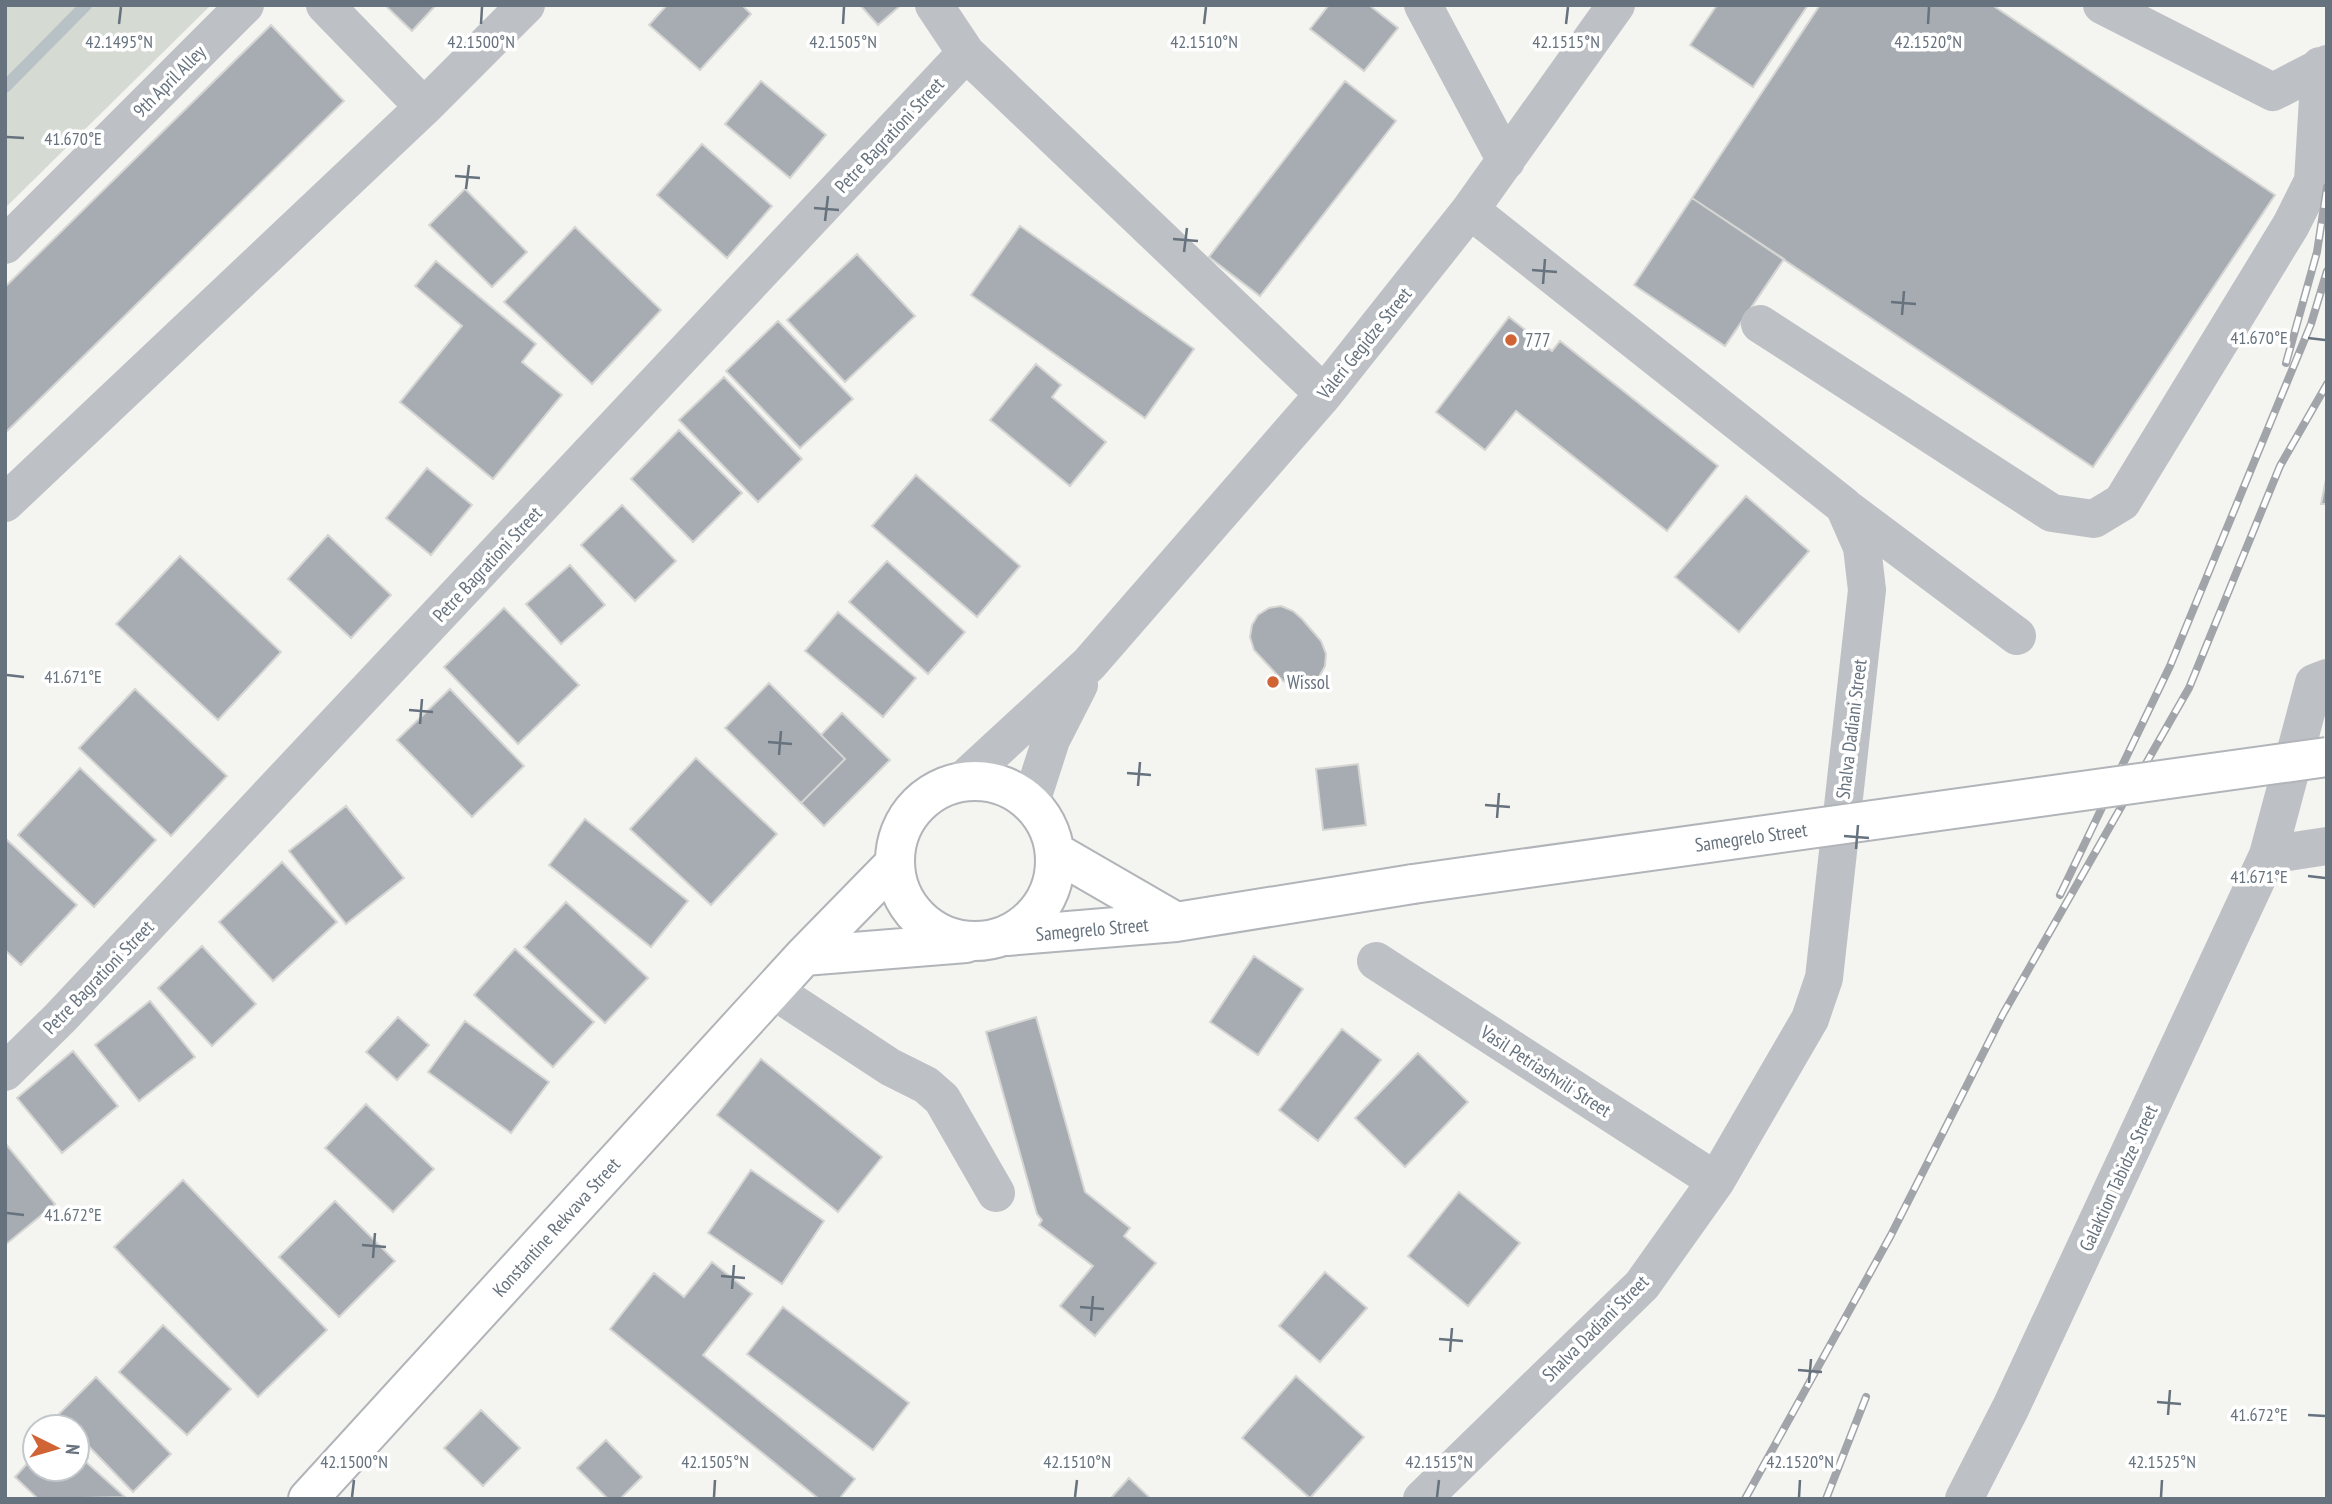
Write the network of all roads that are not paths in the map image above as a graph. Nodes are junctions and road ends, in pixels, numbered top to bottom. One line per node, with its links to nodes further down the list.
1 (244, 5): 13 (street, 9th April Alley)
2 (324, 5): 10 (street)
3 (526, 5): 10 (street)
4 (934, 5): 8 (street)
5 (1423, 5): 11 (street)
6 (1616, 5): 11 (street, Valeri Gegidze Street)
7 (2102, 5): 9 (street)
8 (966, 53): 15 (street); 33 (street, Petre Bagrationi Street)
9 (2323, 65): 14 (street)
10 (424, 107): 16 (street)
11 (1506, 161): 12 (street, Valeri Gegidze Street)
12 (1470, 210): 15 (street, Valeri Gegidze Street); 17 (street, Shalva Dadiani Street)
13 (5, 245)
14 (1760, 324)
15 (1324, 394): 19 (street, Valeri Gegidze Street)
16 (5, 503)
17 (1844, 506): 18 (street); 34 (street, Shalva Dadiani Street)
18 (2017, 636)
19 (1089, 664): 22 (street, Valeri Gegidze Street); 23 (street, Valeri Gegidze Street)
20 (2327, 678): 26 (street, Galaktion Tabidze Street)
21 (2327, 757): 28 (main road, Samegrelo Street, bridge)
22 (962, 781): 23 (main road); 27 (main road)
23 (1031, 803): 25 (main road)
24 (2327, 846): 26 (street)
25 (1055, 852): 28 (main road, Samegrelo Street); 29 (main road)
26 (2268, 855): 38 (street, Galaktion Tabidze Street)
27 (894, 864): 29 (main road); 30 (main road, Konstantine Rekvava Street)
28 (1176, 922): 29 (main road, Samegrelo Street)
29 (993, 939): 30 (main road)
30 (804, 956): 32 (main road, Konstantine Rekvava Street)
31 (1376, 961): 34 (street, Vasil Petriashvili Street)
32 (773, 990): 35 (street); 36 (main road, Konstantine Rekvava Street)
33 (5, 1072)
34 (1716, 1181): 37 (street, Shalva Dadiani Street)
35 (996, 1193)
36 (308, 1499)
37 (1422, 1499)
38 (1964, 1499)

